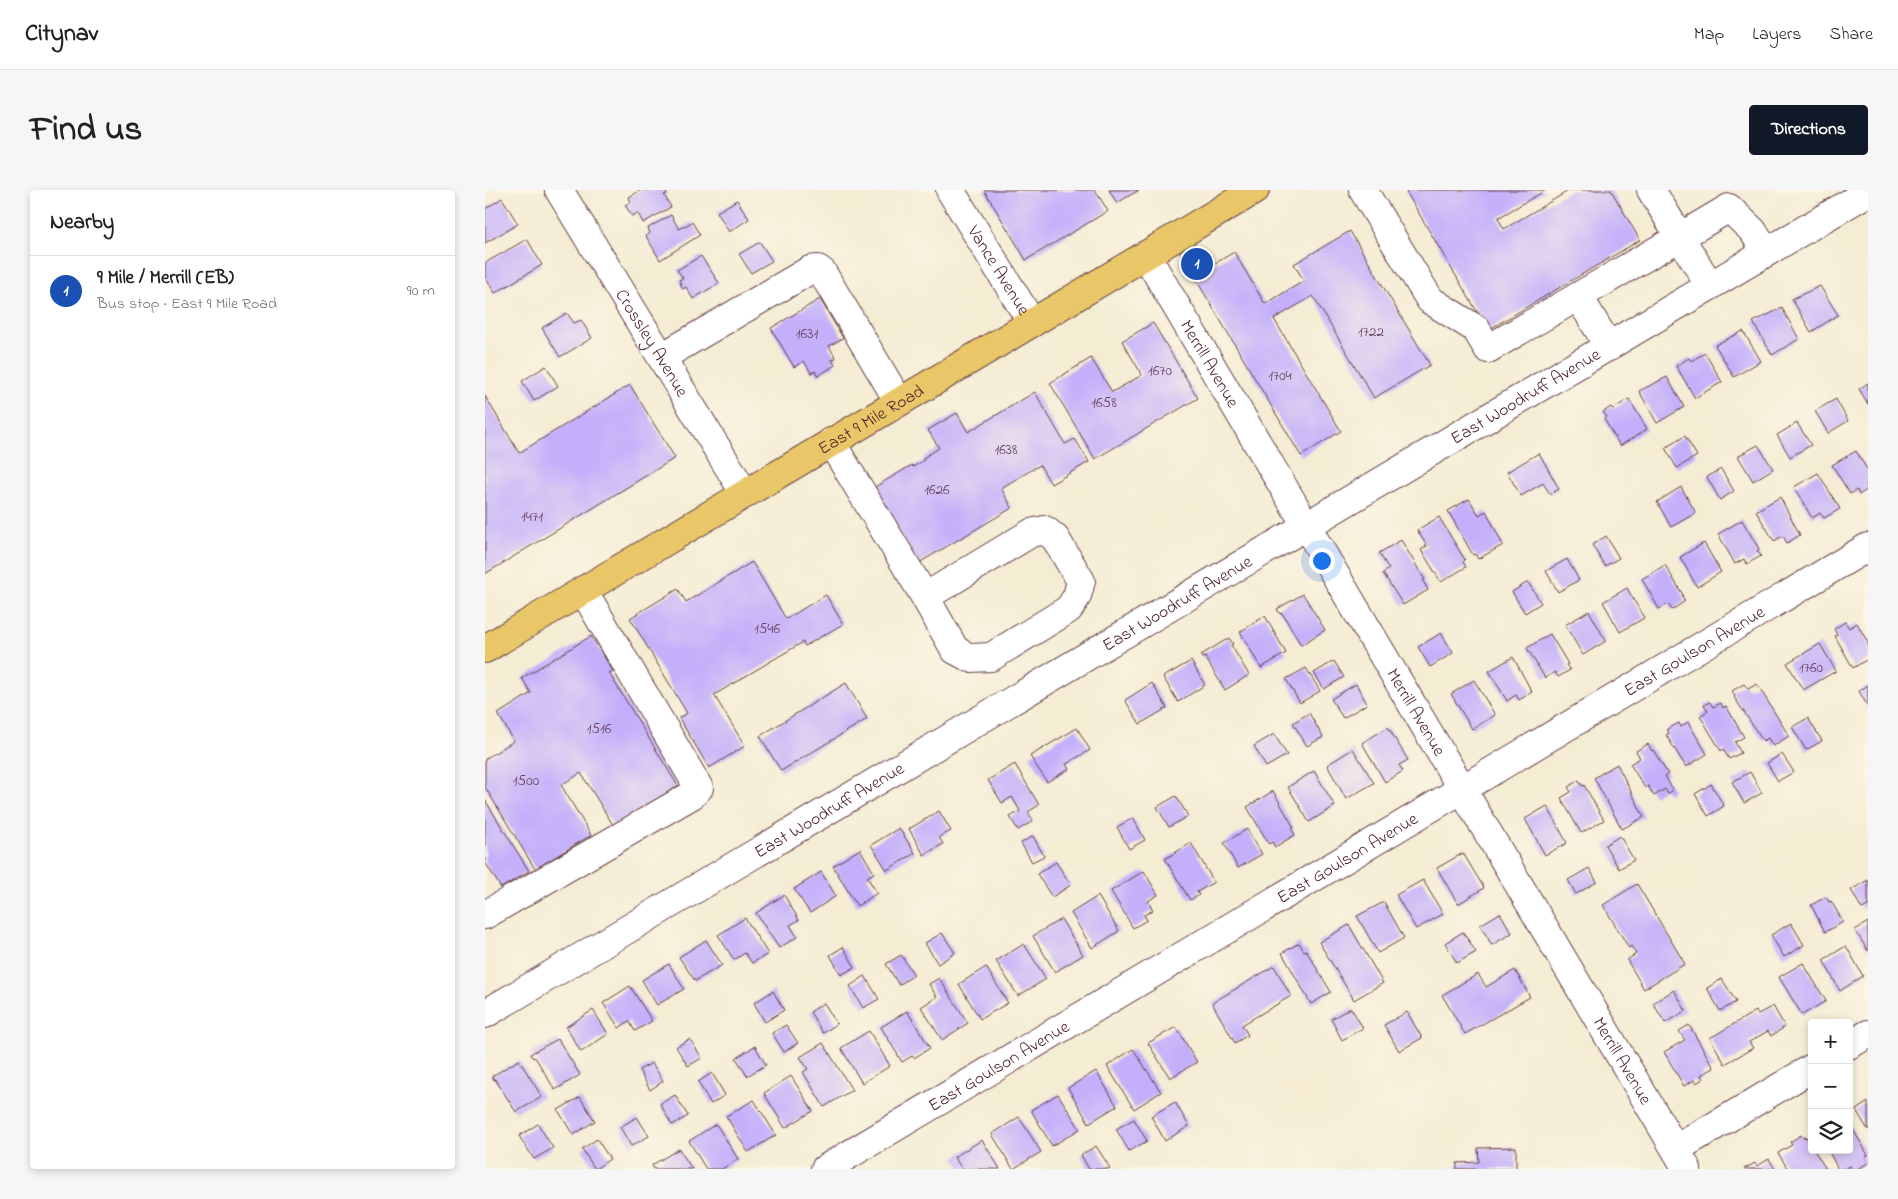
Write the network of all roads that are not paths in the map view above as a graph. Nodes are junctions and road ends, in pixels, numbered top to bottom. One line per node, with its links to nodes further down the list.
1 (559, 190): 15 (street, Crossley Avenue)
2 (950, 190): 13 (street, Vance Avenue)
3 (1255, 190): 10 (main road, East 9 Mile Road)
4 (1363, 190): 12 (street)
5 (1651, 190): 8 (street)
6 (1868, 192): 9 (street, East Woodruff Avenue)
7 (1724, 199): 8 (street); 9 (street)
8 (1680, 237): 11 (street); 12 (street)
9 (1766, 252): 11 (street, East Woodruff Avenue)
10 (1146, 256): 13 (main road, East 9 Mile Road); 19 (street, Merrill Avenue)
11 (1710, 286): 14 (street, East Woodruff Avenue)
12 (1579, 296): 14 (street)
13 (1032, 324): 16 (main road, East 9 Mile Road)
14 (1609, 347): 19 (street, East Woodruff Avenue)
15 (662, 357): 16 (street); 18 (street, Crossley Avenue)
16 (899, 402): 17 (main road, East 9 Mile Road)
17 (831, 442): 18 (main road, East 9 Mile Road); 22 (street)
18 (745, 494): 21 (main road, East 9 Mile Road)
19 (1307, 524): 24 (street, Merrill Avenue); 26 (street, East Woodruff Avenue)
20 (1868, 547): 24 (street, East Goulson Avenue)
21 (583, 590): 23 (main road, East 9 Mile Road); 25 (street)
22 (925, 597): 22 (street)
23 (485, 649)
24 (1463, 789): 30 (street, Merrill Avenue); 31 (street, East Goulson Avenue)
25 (485, 914)
26 (485, 1014)
27 (1868, 1034): 28 (street)
28 (1853, 1043)
29 (1808, 1071): 30 (street)
30 (1681, 1159)
31 (825, 1169)

